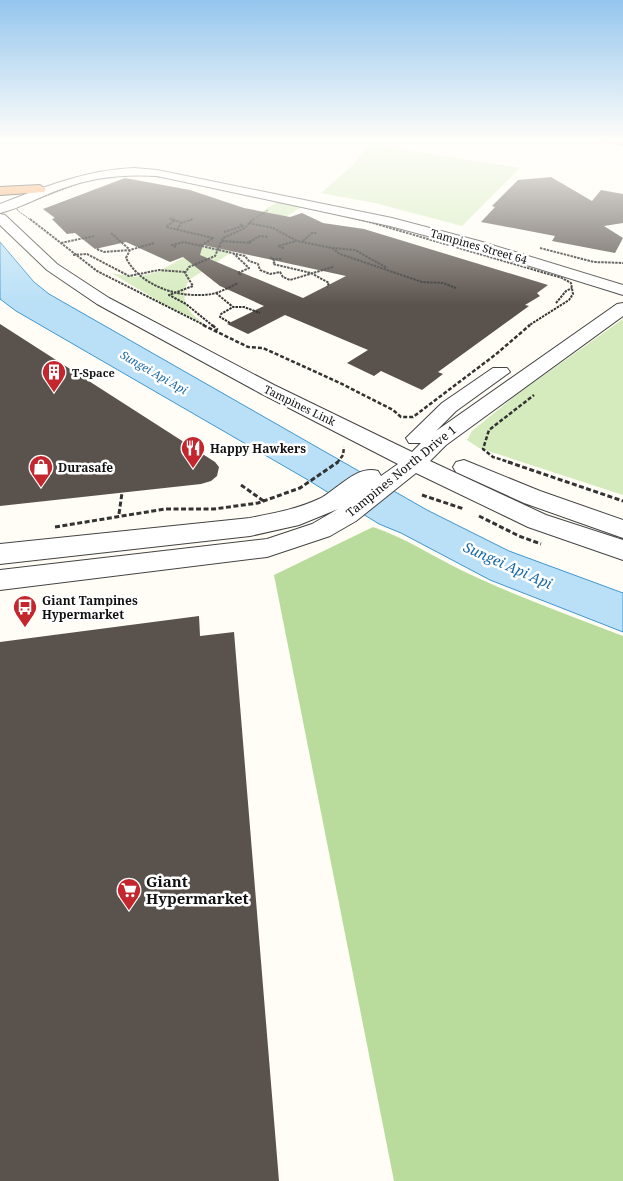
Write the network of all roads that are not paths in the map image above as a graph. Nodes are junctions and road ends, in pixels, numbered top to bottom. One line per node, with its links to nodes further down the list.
1 (32, 194): 4 (street)
2 (45, 194): 4 (street)
3 (266, 194): 6 (street, Tampines Street 64)
4 (4, 212): 5 (street, Tampines Link)
5 (75, 269): 10 (street, Tampines Link); 11 (street, Tampines Link)
6 (574, 276): 7 (street, Tampines Street 64); 7 (street)
7 (613, 289): 8 (street); 11 (street, Tampines North Drive 1)
8 (578, 319)
9 (514, 362): 11 (street, Tampines North Drive 1)
10 (343, 436): 11 (street, Tampines Link); 13 (street)
11 (413, 452): 12 (street, Tampines North Drive 1); 13 (street, Tampines North Drive 1); 14 (street, Tampines Link); 16 (street, Tampines Link)
12 (383, 487): 14 (street); 19 (street, Tampines North Drive 1)
13 (330, 502): 15 (street, Tampines North Drive 1)
14 (498, 504): 17 (street, Tampines Link)
15 (230, 528): 18 (street, Tampines North Drive 1); 19 (street)
16 (623, 529)
17 (623, 550)
18 (0, 554)
19 (219, 554): 20 (street, Tampines North Drive 1)
20 (0, 580)

